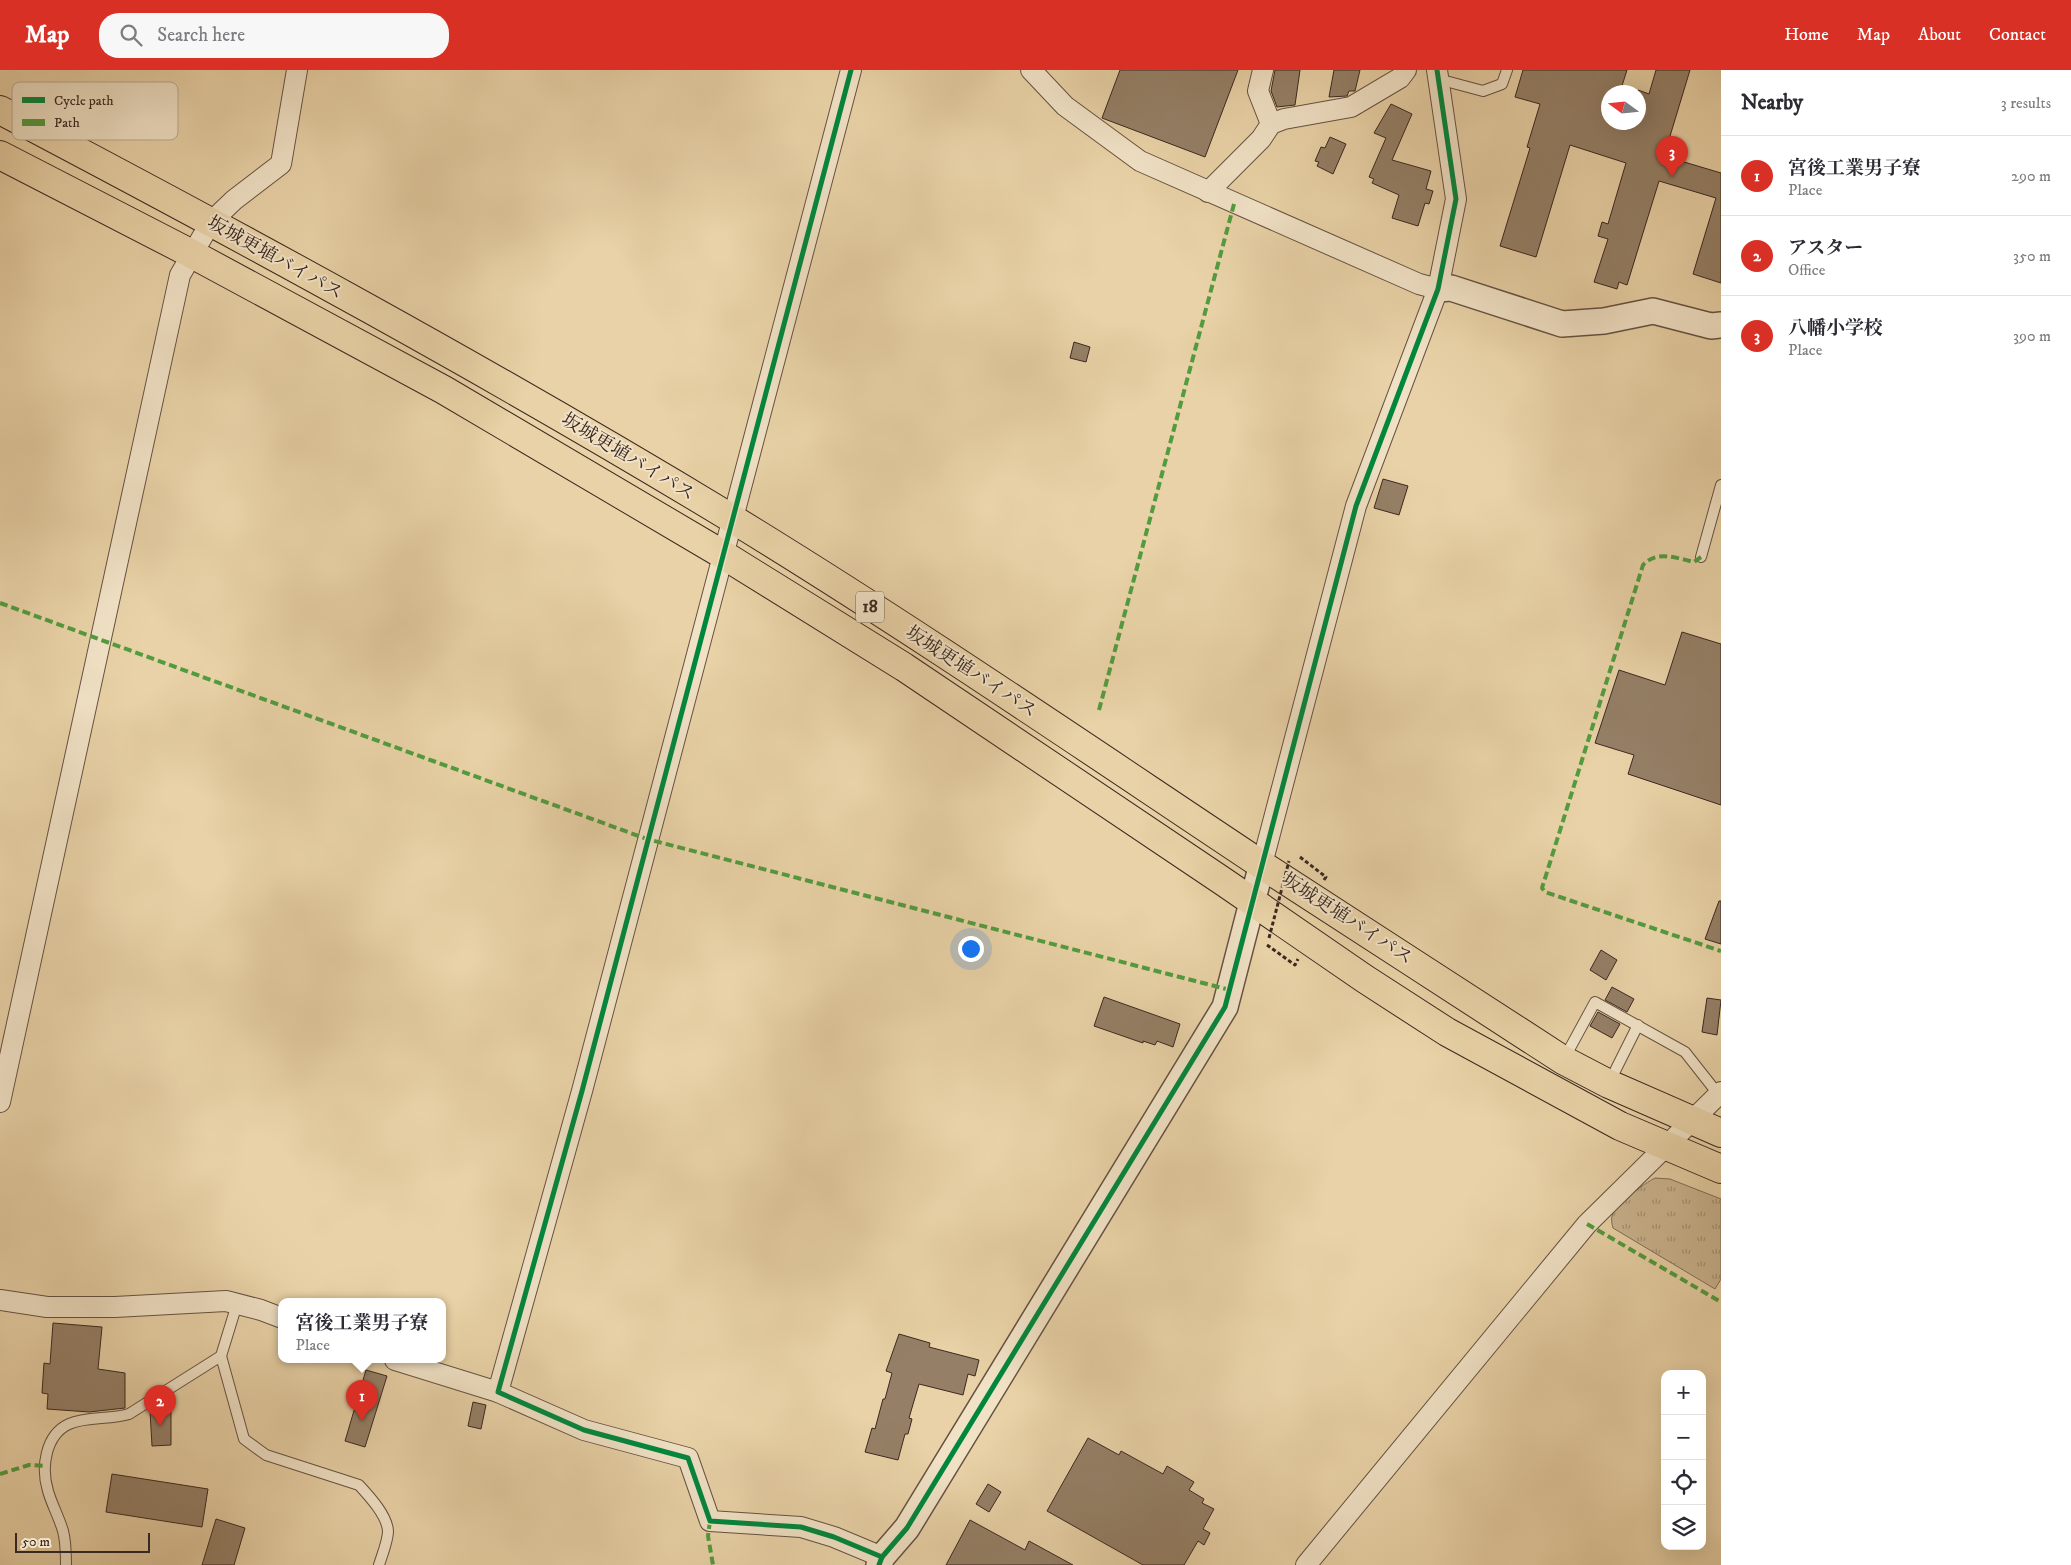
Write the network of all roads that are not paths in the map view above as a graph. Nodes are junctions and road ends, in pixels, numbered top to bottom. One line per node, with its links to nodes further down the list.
1 (297, 70): 14 (street)
2 (851, 70): 19 (street)
3 (1031, 70): 13 (street)
4 (1263, 70): 10 (street)
5 (1406, 70): 10 (street)
6 (1507, 70): 7 (lane)
7 (1438, 74): 16 (street)
8 (0, 110): 9 (highway, 坂城更埴バイパス / 18)
9 (12, 116)
10 (1271, 124): 13 (street)
11 (57, 140): 14 (highway, 坂城更埴バイパス / 18)
12 (0, 154): 15 (highway, 坂城更埴バイパス / 18)
13 (1208, 192): 16 (street)
14 (211, 222): 15 (street); 19 (highway, 坂城更埴バイパス / 18)
15 (192, 254): 20 (highway, 坂城更埴バイパス / 18); 28 (street)
16 (1438, 290): 17 (street); 22 (street)
17 (1721, 325)
18 (1721, 485): 21 (lane)
19 (733, 520): 20 (street); 22 (highway, 坂城更埴バイパス / 18)
20 (722, 554): 23 (highway, 坂城更埴バイパス / 18); 38 (street)
21 (1701, 557)
22 (1262, 864): 23 (street); 25 (highway, 坂城更埴バイパス / 18)
23 (1253, 901): 31 (highway, 坂城更埴バイパス / 18); 39 (street)
24 (1638, 1025): 25 (lane); 26 (lane); 27 (lane)
25 (1563, 1060): 26 (highway, 坂城更埴バイパス / 18)
26 (1609, 1084): 29 (highway, 坂城更埴バイパス / 18)
27 (1720, 1093): 29 (street)
28 (0, 1102)
29 (1692, 1122): 30 (highway, 坂城更埴バイパス / 18); 31 (street)
30 (1721, 1133)
31 (1664, 1145): 32 (highway, 坂城更埴バイパス / 18); 42 (street)
32 (1721, 1170)
33 (0, 1300): 34 (street)
34 (237, 1304): 35 (street); 36 (lane)
35 (278, 1317)
36 (221, 1356): 40 (lane); 41 (lane)
37 (406, 1363): 38 (street)
38 (498, 1392): 39 (street)
39 (880, 1561)
40 (66, 1565)
41 (379, 1565)
42 (1306, 1565)

